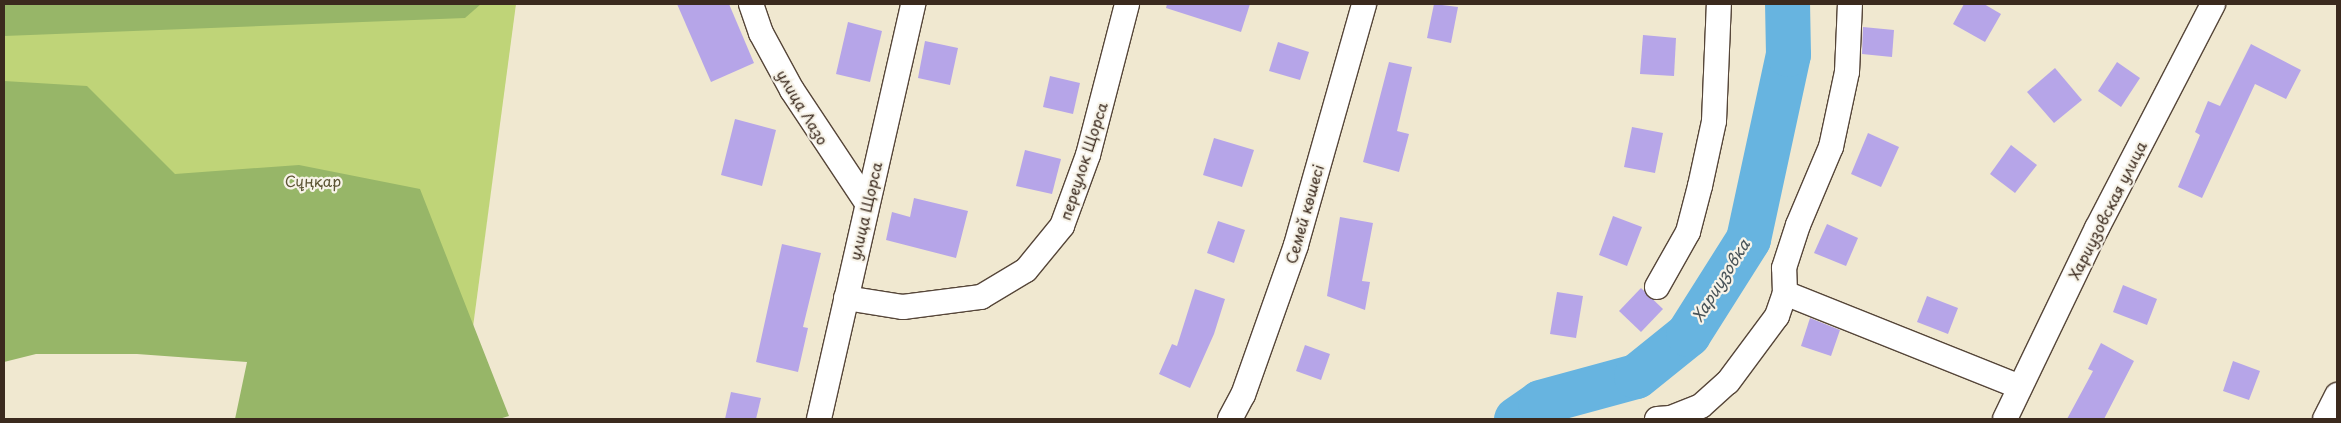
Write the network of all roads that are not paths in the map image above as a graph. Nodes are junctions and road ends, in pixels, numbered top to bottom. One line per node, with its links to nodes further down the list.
1 (751, 4): 8 (street, улица Лазо)
2 (913, 4): 8 (street, улица Щорса)
3 (1127, 4): 11 (street, переулок Щорса)
4 (1364, 4): 15 (street, Семей көшесі)
5 (1718, 4): 9 (street)
6 (1850, 4): 10 (street)
7 (2213, 4): 12 (street, Хариузовская улица)
8 (867, 203): 11 (street, улица Щорса)
9 (1657, 287)
10 (1785, 293): 12 (street); 16 (street)
11 (846, 298): 14 (street, улица Щорса)
12 (2020, 387): 17 (street, Хариузовская улица)
13 (2337, 395): 18 (street)
14 (819, 419)
15 (1230, 419)
16 (1657, 419)
17 (2005, 419)
18 (2325, 419)

